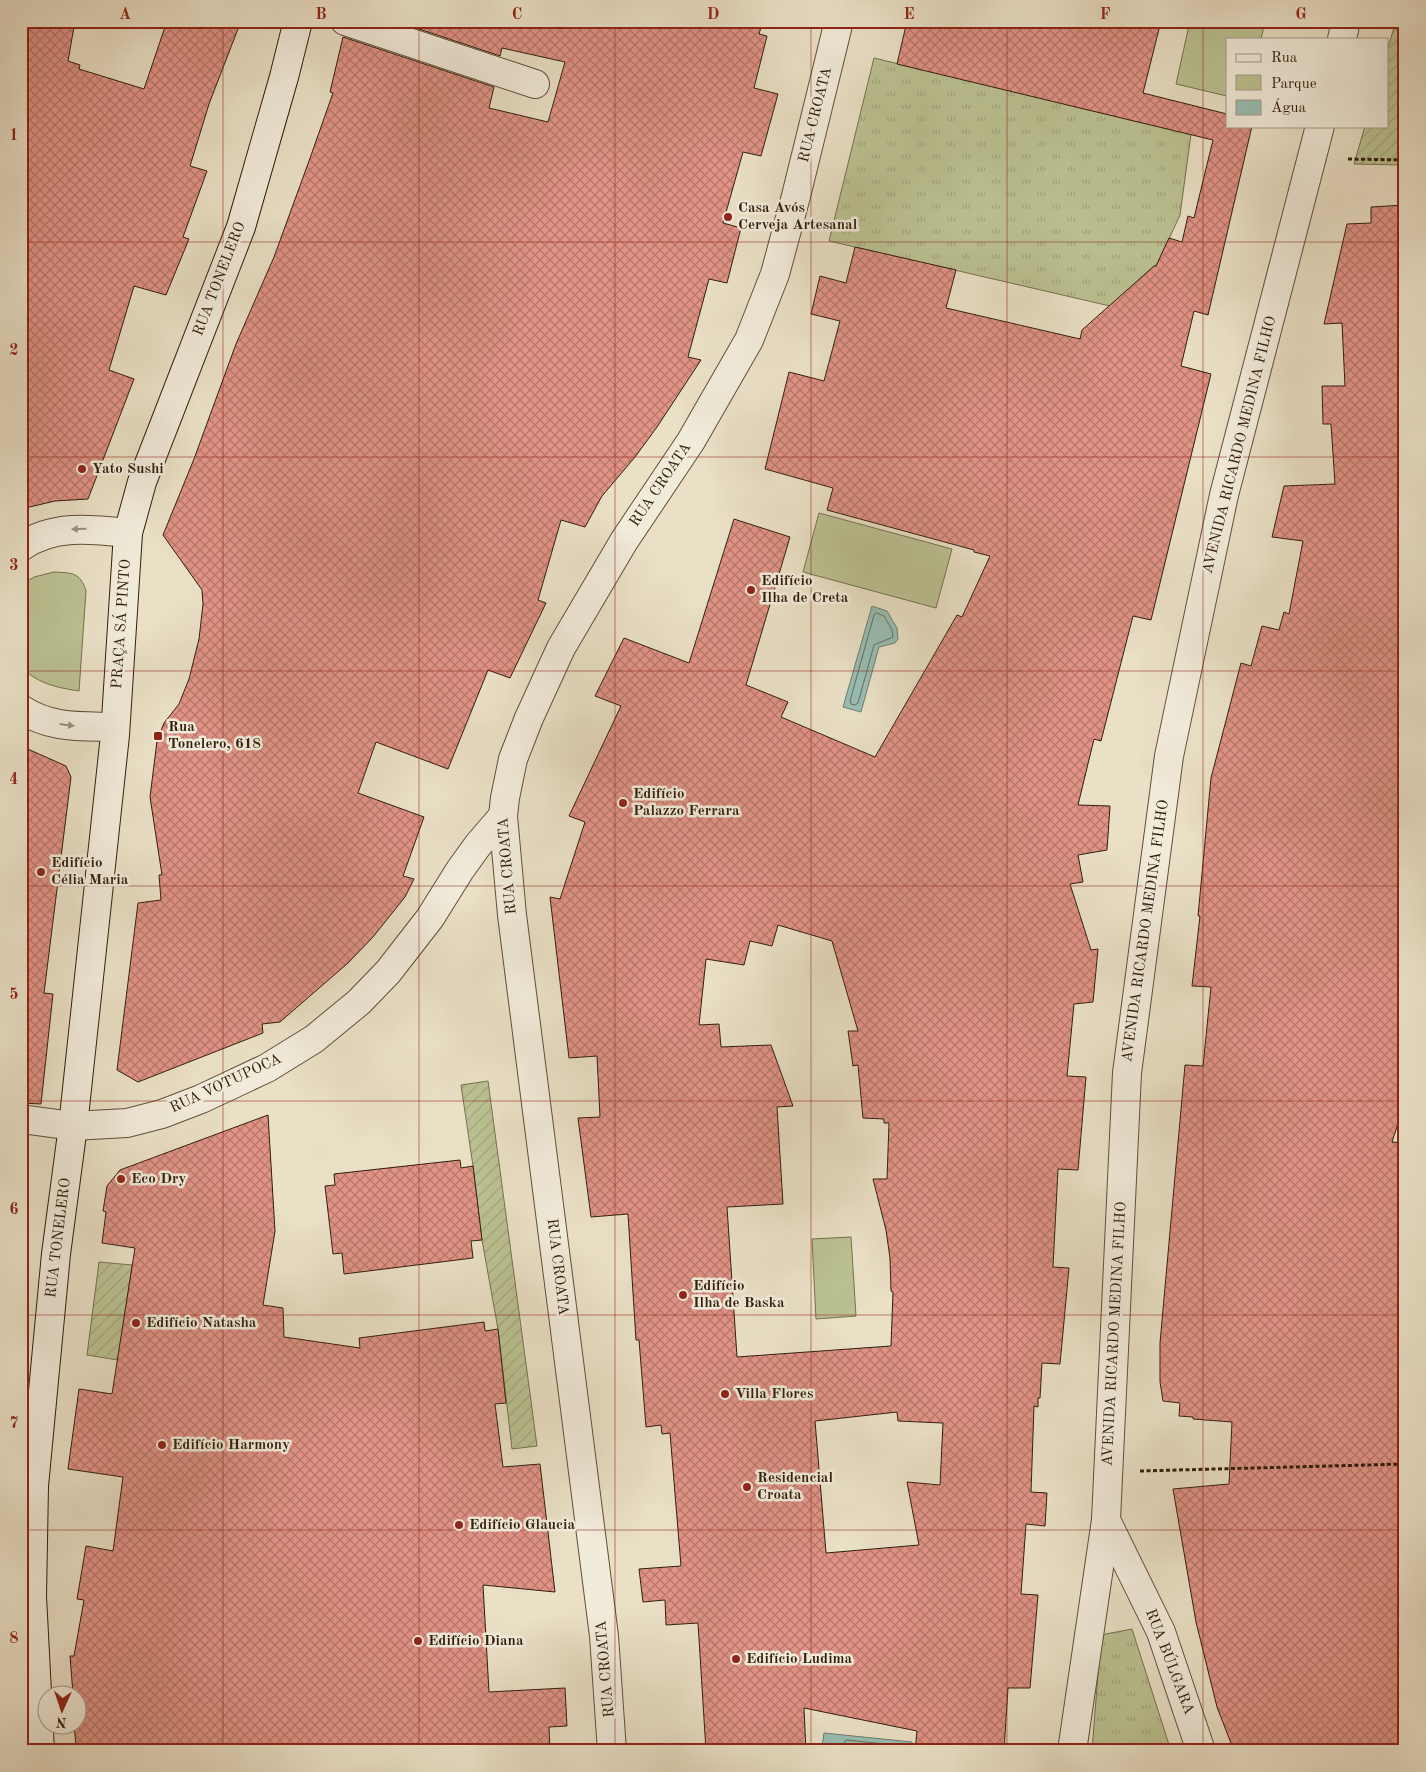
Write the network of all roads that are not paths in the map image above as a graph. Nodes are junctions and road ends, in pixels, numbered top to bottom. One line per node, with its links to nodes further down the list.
1 (298, 21): 8 (street, RUA TONELERO)
2 (345, 21): 6 (street)
3 (839, 21): 12 (street, RUA CROATA)
4 (1346, 21): 5 (street)
5 (1342, 38)
6 (535, 84)
7 (1319, 128): 15 (street, AVENIDA RICARDO MEDINA FILHO)
8 (128, 533): 9 (street, one-way to 9); 11 (street, PRAÇA SÁ PINTO)
9 (21, 547)
10 (21, 710): 11 (street, one-way to 11)
11 (115, 727): 14 (street, RUA TONELERO)
12 (503, 816): 14 (street, RUA VOTUPOCA); 17 (street, RUA CROATA)
13 (21, 1119): 14 (street, RUA VOTUPOCA)
14 (73, 1126): 16 (street, RUA TONELERO)
15 (1106, 1520): 18 (street, AVENIDA RICARDO MEDINA FILHO); 19 (street, RUA BÚLGARA)
16 (40, 1751)
17 (612, 1751)
18 (1072, 1751)
19 (1201, 1751)

